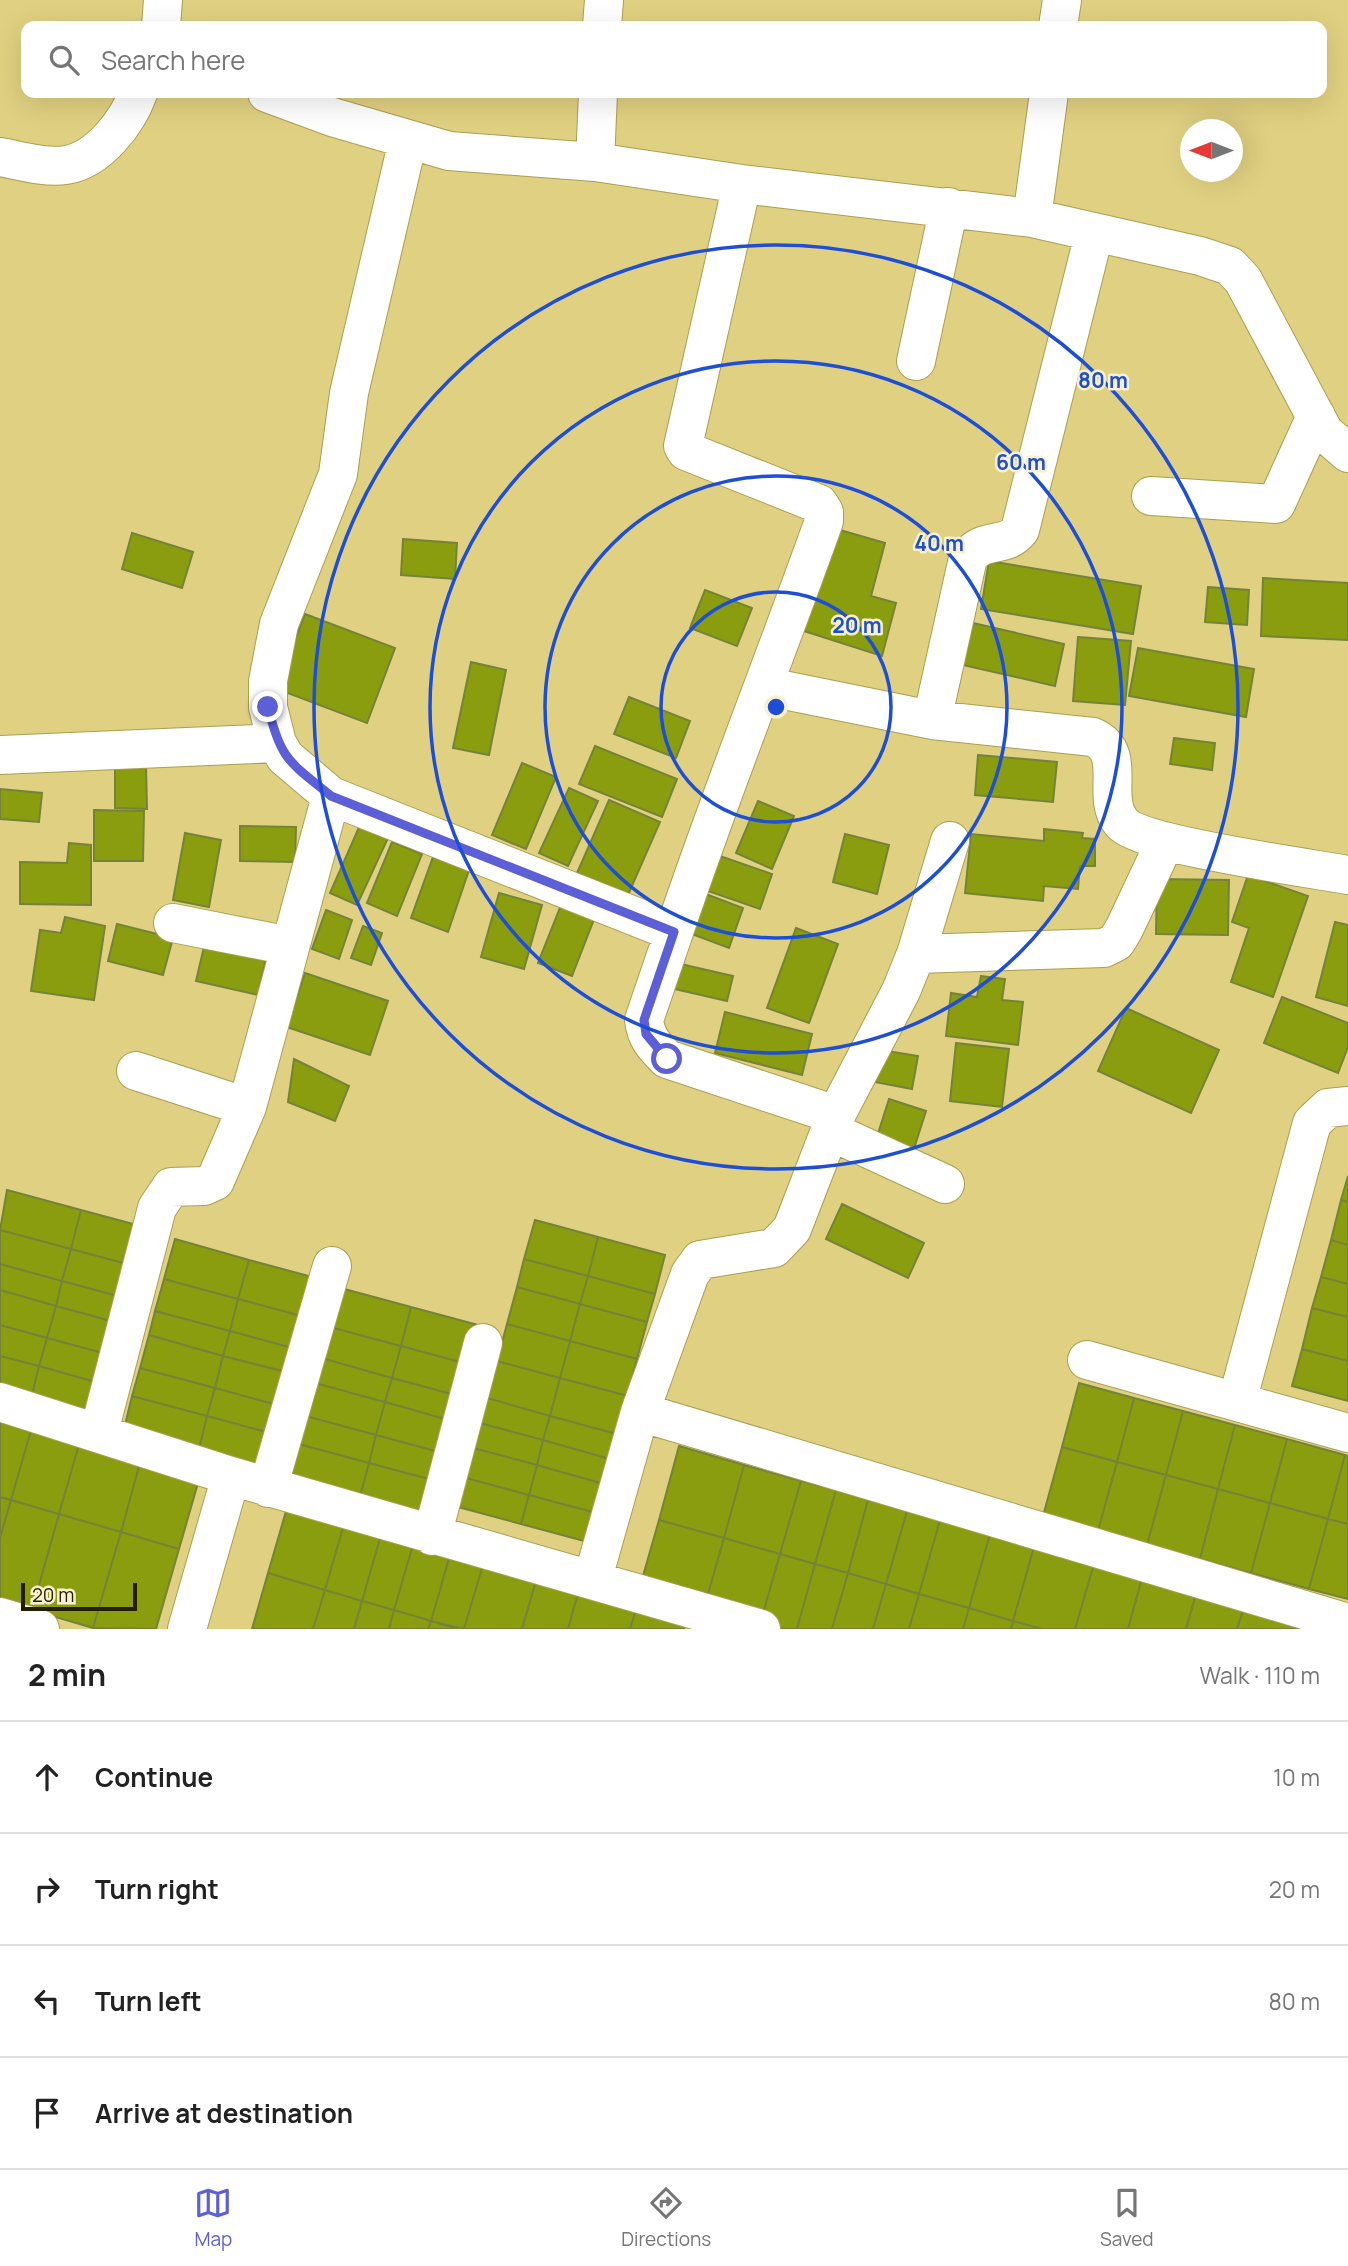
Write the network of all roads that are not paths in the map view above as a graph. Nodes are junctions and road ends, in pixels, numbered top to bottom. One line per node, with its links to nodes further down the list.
1 (163, 0): 4 (street)
2 (604, 0): 5 (street)
3 (1062, 0): 6 (street)
4 (161, 21)
5 (602, 21)
6 (1059, 21)
7 (136, 98): 12 (street)
8 (281, 98): 11 (street)
9 (598, 98): 13 (street)
10 (1048, 98): 16 (street)
11 (408, 140): 13 (street); 24 (street)
12 (0, 157)
13 (594, 162): 14 (street)
14 (742, 184): 15 (street); 22 (street)
15 (949, 207): 16 (street); 18 (street)
16 (1032, 218): 17 (street)
17 (1094, 234): 19 (street); 23 (street)
18 (916, 361)
19 (1316, 416): 20 (street); 21 (street)
20 (1348, 453)
21 (1151, 496)
22 (764, 686): 23 (street); 31 (street)
23 (932, 720): 28 (street)
24 (277, 743): 25 (street); 26 (street)
25 (0, 755)
26 (331, 796): 31 (street); 32 (street)
27 (950, 841): 33 (street)
28 (1165, 842): 29 (street); 33 (street)
29 (1348, 875)
30 (173, 923): 32 (street)
31 (674, 932): 37 (street)
32 (290, 946): 36 (street)
33 (916, 954): 37 (street)
34 (136, 1071): 36 (street)
35 (1348, 1106): 43 (street)
36 (247, 1107): 45 (street)
37 (833, 1123): 38 (street); 44 (street)
38 (945, 1184)
39 (332, 1266): 48 (street)
40 (483, 1343): 49 (street)
41 (1087, 1360): 43 (street)
42 (0, 1402): 45 (street)
43 (1237, 1402): 46 (street)
44 (640, 1412): 50 (street); 52 (street)
45 (99, 1432): 47 (street)
46 (1348, 1433)
47 (231, 1476): 48 (street); 54 (street)
48 (268, 1488): 49 (street)
49 (432, 1536): 50 (street)
50 (593, 1578): 55 (street)
51 (0, 1617): 53 (street)
52 (1348, 1623)
53 (40, 1629)
54 (187, 1629)
55 (761, 1629)

